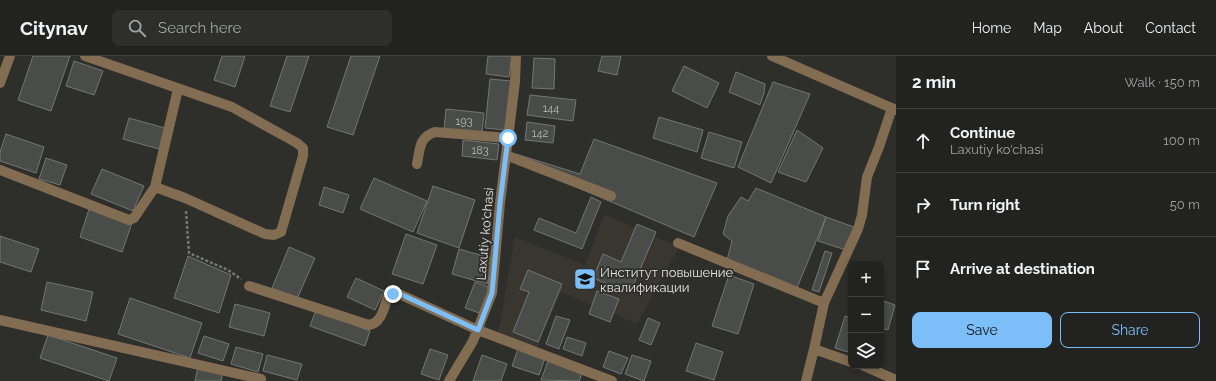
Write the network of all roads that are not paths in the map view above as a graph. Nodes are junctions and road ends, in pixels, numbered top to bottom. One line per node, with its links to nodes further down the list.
1 (10, 56): 5 (street)
2 (85, 56): 6 (street)
3 (516, 56): 8 (street, Laxutiy ko'chasi)
4 (772, 56): 7 (street)
5 (0, 83)
6 (178, 89): 12 (street); 12 (street)
7 (894, 109): 16 (street)
8 (508, 138): 9 (street, Laxutiy ko'chasi); 10 (street)
9 (506, 155): 13 (street); 18 (street, Laxutiy ko'chasi)
10 (417, 164)
11 (0, 170): 12 (street)
12 (155, 187)
13 (611, 196)
14 (678, 243): 16 (street)
15 (249, 286): 18 (street)
16 (824, 304): 19 (street)
17 (0, 320): 22 (street)
18 (478, 330): 24 (street, Laxutiy ko'chasi); 25 (street)
19 (814, 349): 20 (street); 26 (street)
20 (848, 361)
21 (871, 369): 23 (street)
22 (261, 379)
23 (896, 380)
24 (449, 381)
25 (612, 381)
26 (806, 381)

